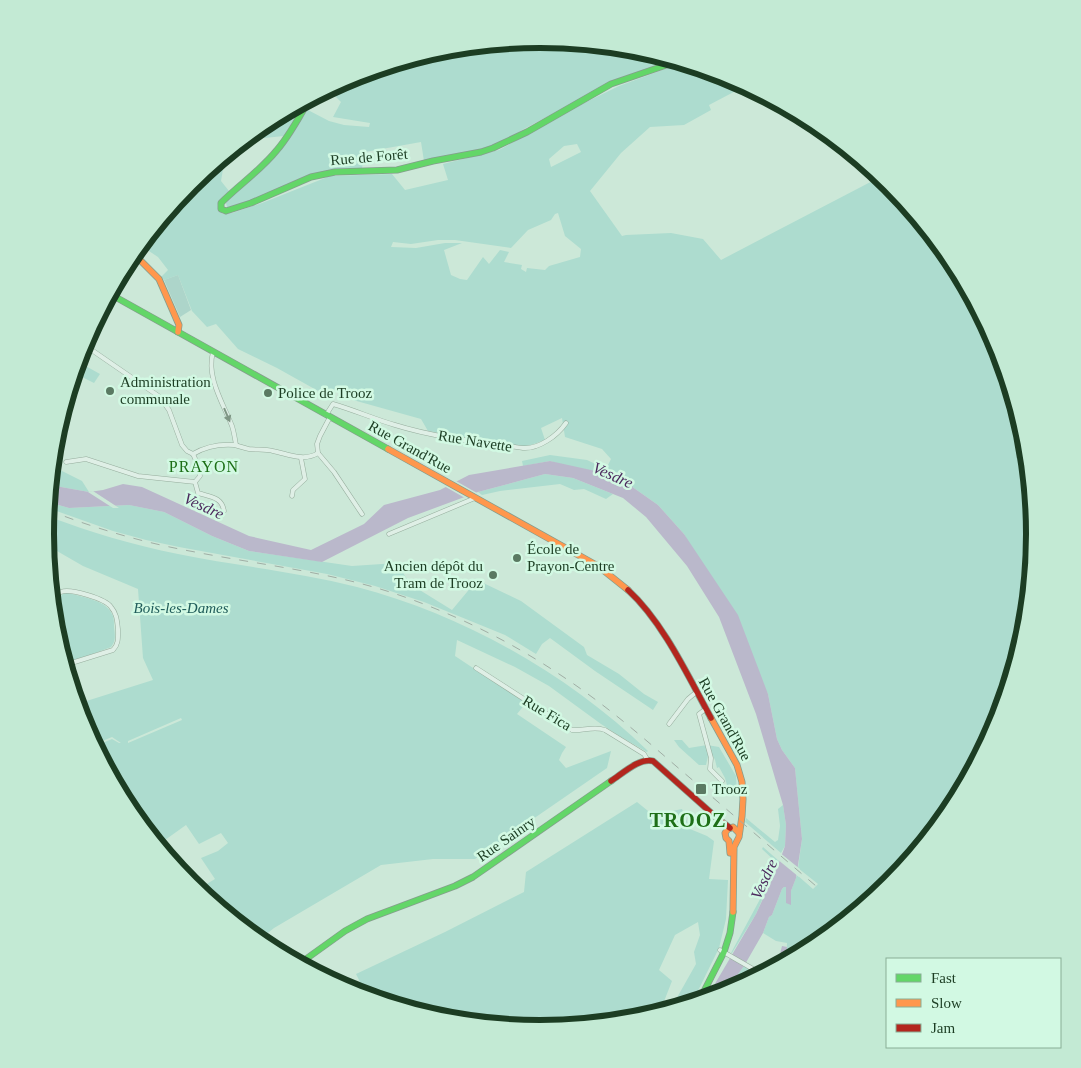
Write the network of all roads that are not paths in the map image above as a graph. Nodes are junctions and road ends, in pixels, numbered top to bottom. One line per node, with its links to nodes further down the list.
1 (668, 65): 2 (main road, Rue de Forêt)
2 (303, 110)
3 (139, 259): 5 (main road)
4 (116, 297): 5 (main road, Rue Grand'Rue)
5 (178, 332): 7 (main road, Rue Grand'Rue)
6 (91, 349): 12 (street)
7 (213, 352): 8 (main road, Rue Grand'Rue); 10 (street, one-way to 10)
8 (328, 416): 9 (street, Rue Navette); 11 (street); 19 (main road, Rue Grand'Rue)
9 (566, 423)
10 (234, 445): 12 (street); 13 (street)
11 (318, 453): 13 (street); 21 (street)
12 (193, 454): 16 (street)
13 (302, 458): 18 (street)
14 (66, 462): 17 (street)
15 (218, 462): 16 (street)
16 (198, 465): 17 (street)
17 (195, 482): 20 (street)
18 (292, 496)
19 (473, 497): 22 (street); 24 (main road, Rue Grand'Rue)
20 (224, 511)
21 (362, 514)
22 (388, 534)
23 (58, 595): 25 (street)
24 (672, 650): 27 (main road, Rue Grand'Rue); 34 (main road, Rue Grand'Rue)
25 (72, 663)
26 (476, 668): 30 (street, Rue Fica)
27 (694, 694): 28 (main road, Rue Grand'Rue); 29 (street, Rue Grand'Rue)
28 (703, 711): 31 (street); 33 (main road, Rue Grand'Rue)
29 (669, 724)
30 (647, 759): 32 (main road); 38 (main road, Rue Sainry)
31 (722, 781)
32 (712, 811): 33 (main road); 35 (main road)
33 (731, 827): 34 (main road); 35 (main road, Rue Grand'Rue)
34 (739, 832): 36 (main road, Rue Grand'Rue)
35 (725, 835): 36 (main road)
36 (732, 841): 37 (main road)
37 (724, 953): 39 (street); 40 (main road); 41 (main road)
38 (305, 959)
39 (755, 971)
40 (703, 992)
41 (700, 994)

